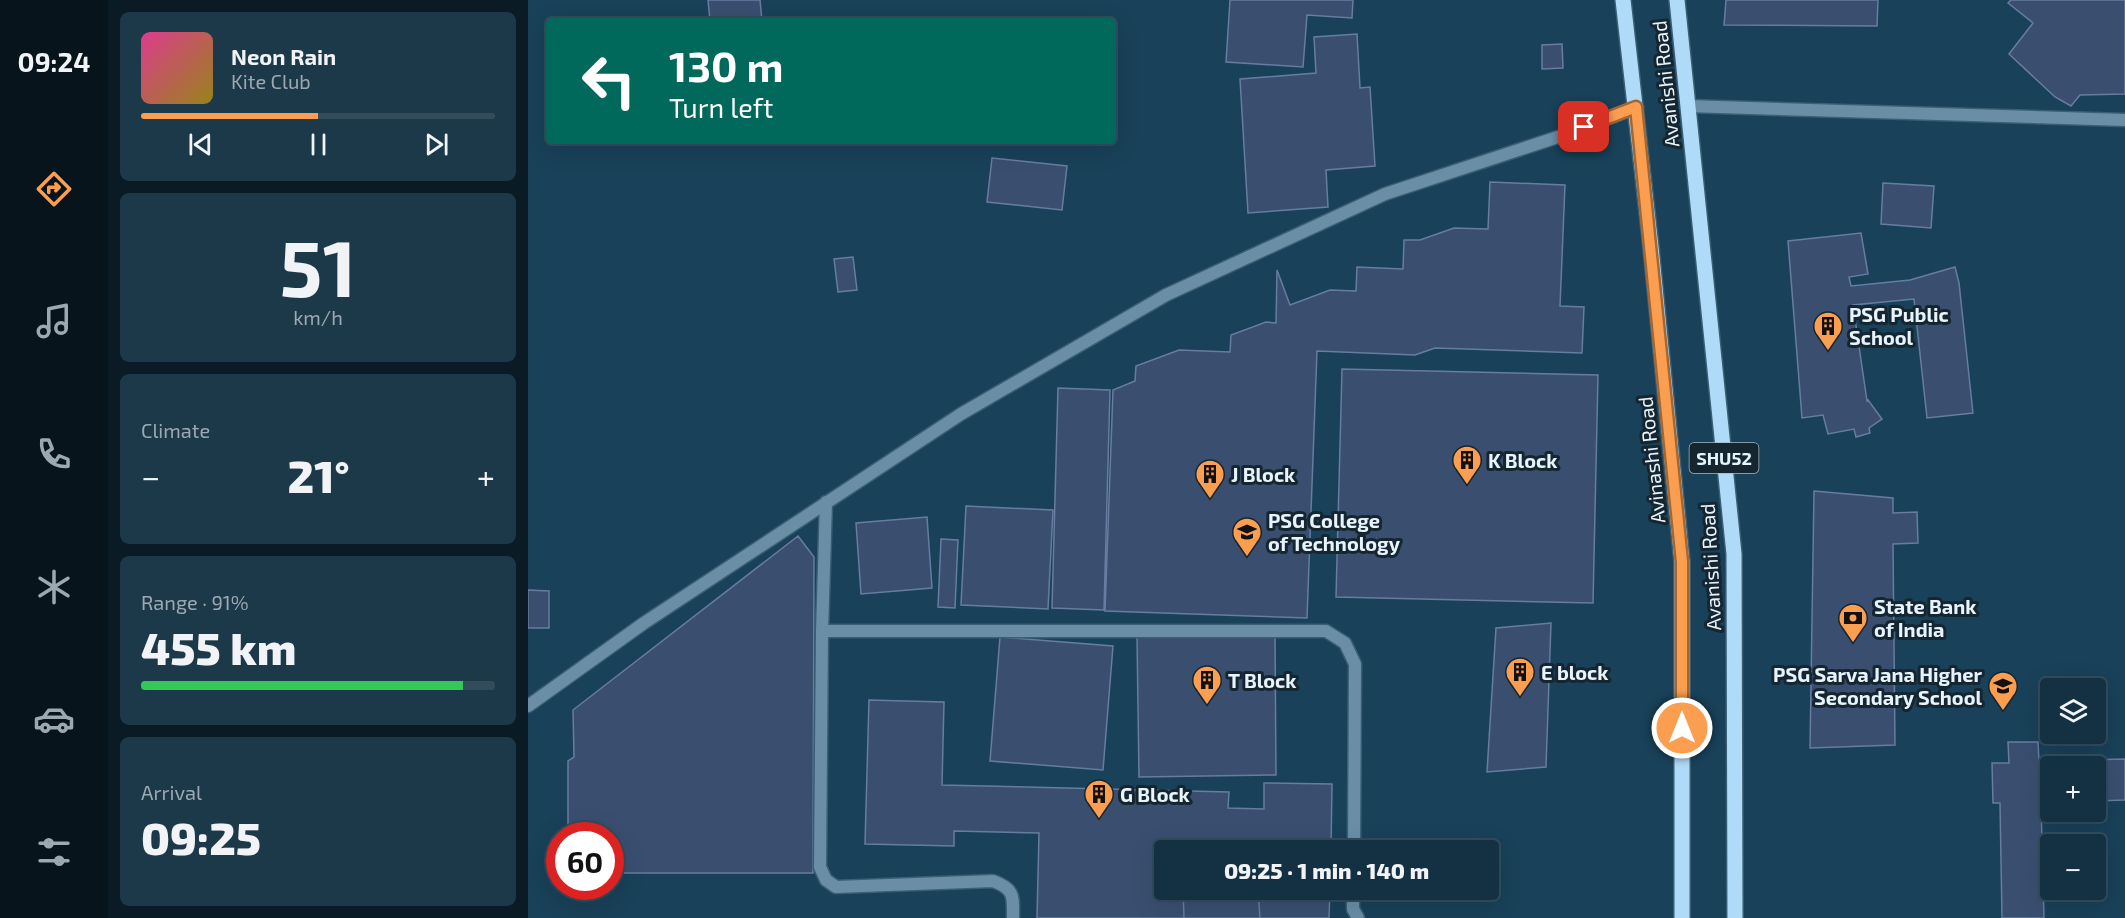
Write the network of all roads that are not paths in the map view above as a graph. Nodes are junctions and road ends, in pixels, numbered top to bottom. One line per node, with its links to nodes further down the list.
1 (1623, 0): 4 (main road, Avinashi Road / SHU52)
2 (1677, 0): 3 (main road, Avanishi Road / SHU52)
3 (1688, 106): 5 (street); 14 (main road, Avanishi Road / SHU52)
4 (1636, 107): 6 (street); 13 (main road, Avinashi Road / SHU52)
5 (2125, 120)
6 (826, 502): 7 (street); 8 (street)
7 (822, 631): 9 (street); 11 (street)
8 (528, 706)
9 (1354, 840)
10 (1353, 900): 12 (street)
11 (1013, 918)
12 (1358, 918)
13 (1682, 918)
14 (1735, 918)

